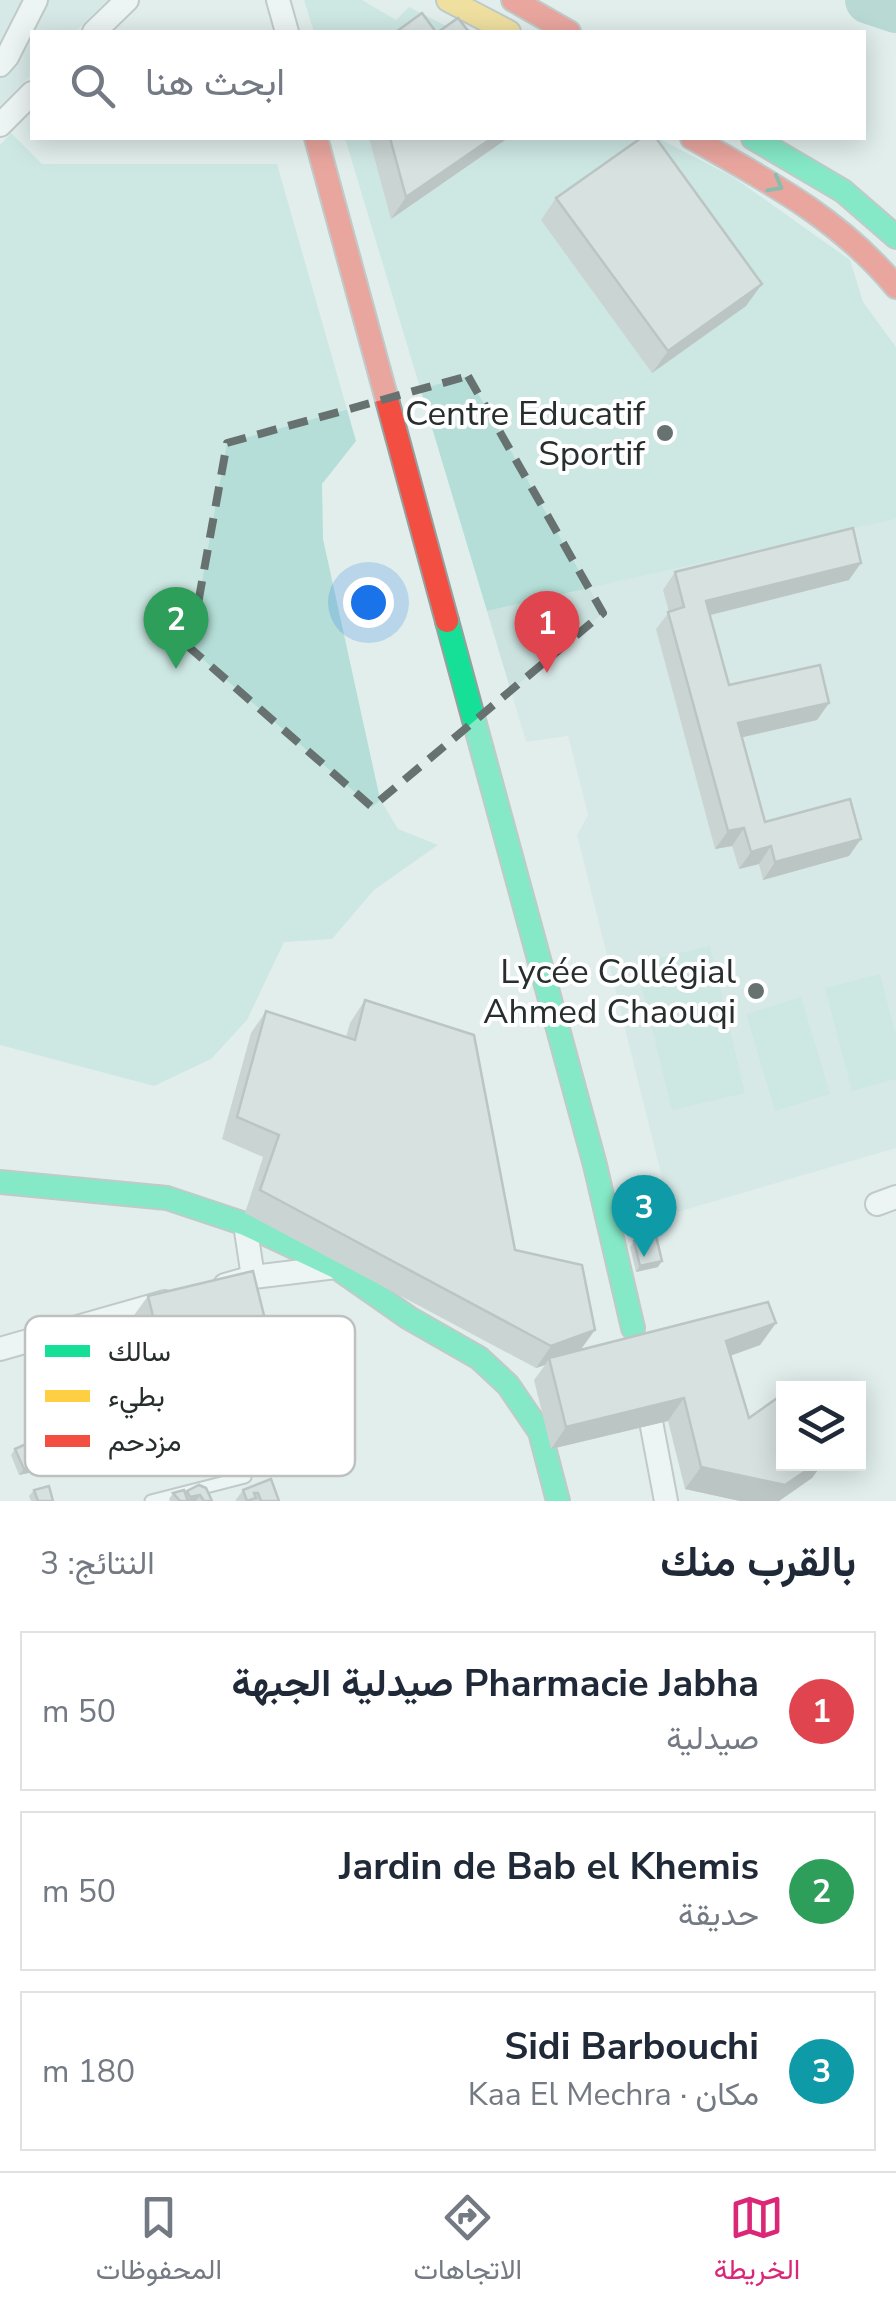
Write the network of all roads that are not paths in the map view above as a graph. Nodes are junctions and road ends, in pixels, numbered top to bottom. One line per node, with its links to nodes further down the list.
1 (36, 0): 10 (street)
2 (126, 0): 6 (street)
3 (278, 0): 7 (street)
4 (448, 0): 8 (street)
5 (513, 0): 9 (street)
6 (96, 30)
7 (286, 30)
8 (505, 30)
9 (566, 30)
10 (0, 65)
11 (30, 95): 12 (street)
12 (0, 125)
13 (317, 140): 23 (street)
14 (695, 140): 17 (street, one-way to 17)
15 (757, 140): 16 (street)
16 (896, 237)
17 (896, 287)
18 (0, 1182): 19 (street)
19 (244, 1224): 20 (street); 21 (street)
20 (336, 1267): 21 (street); 29 (street)
21 (253, 1277): 22 (street)
22 (115, 1316)
23 (634, 1336)
24 (25, 1342): 25 (street)
25 (0, 1349)
26 (643, 1378): 30 (street)
27 (245, 1477): 28 (lane)
28 (151, 1501)
29 (558, 1501)
30 (666, 1501)

